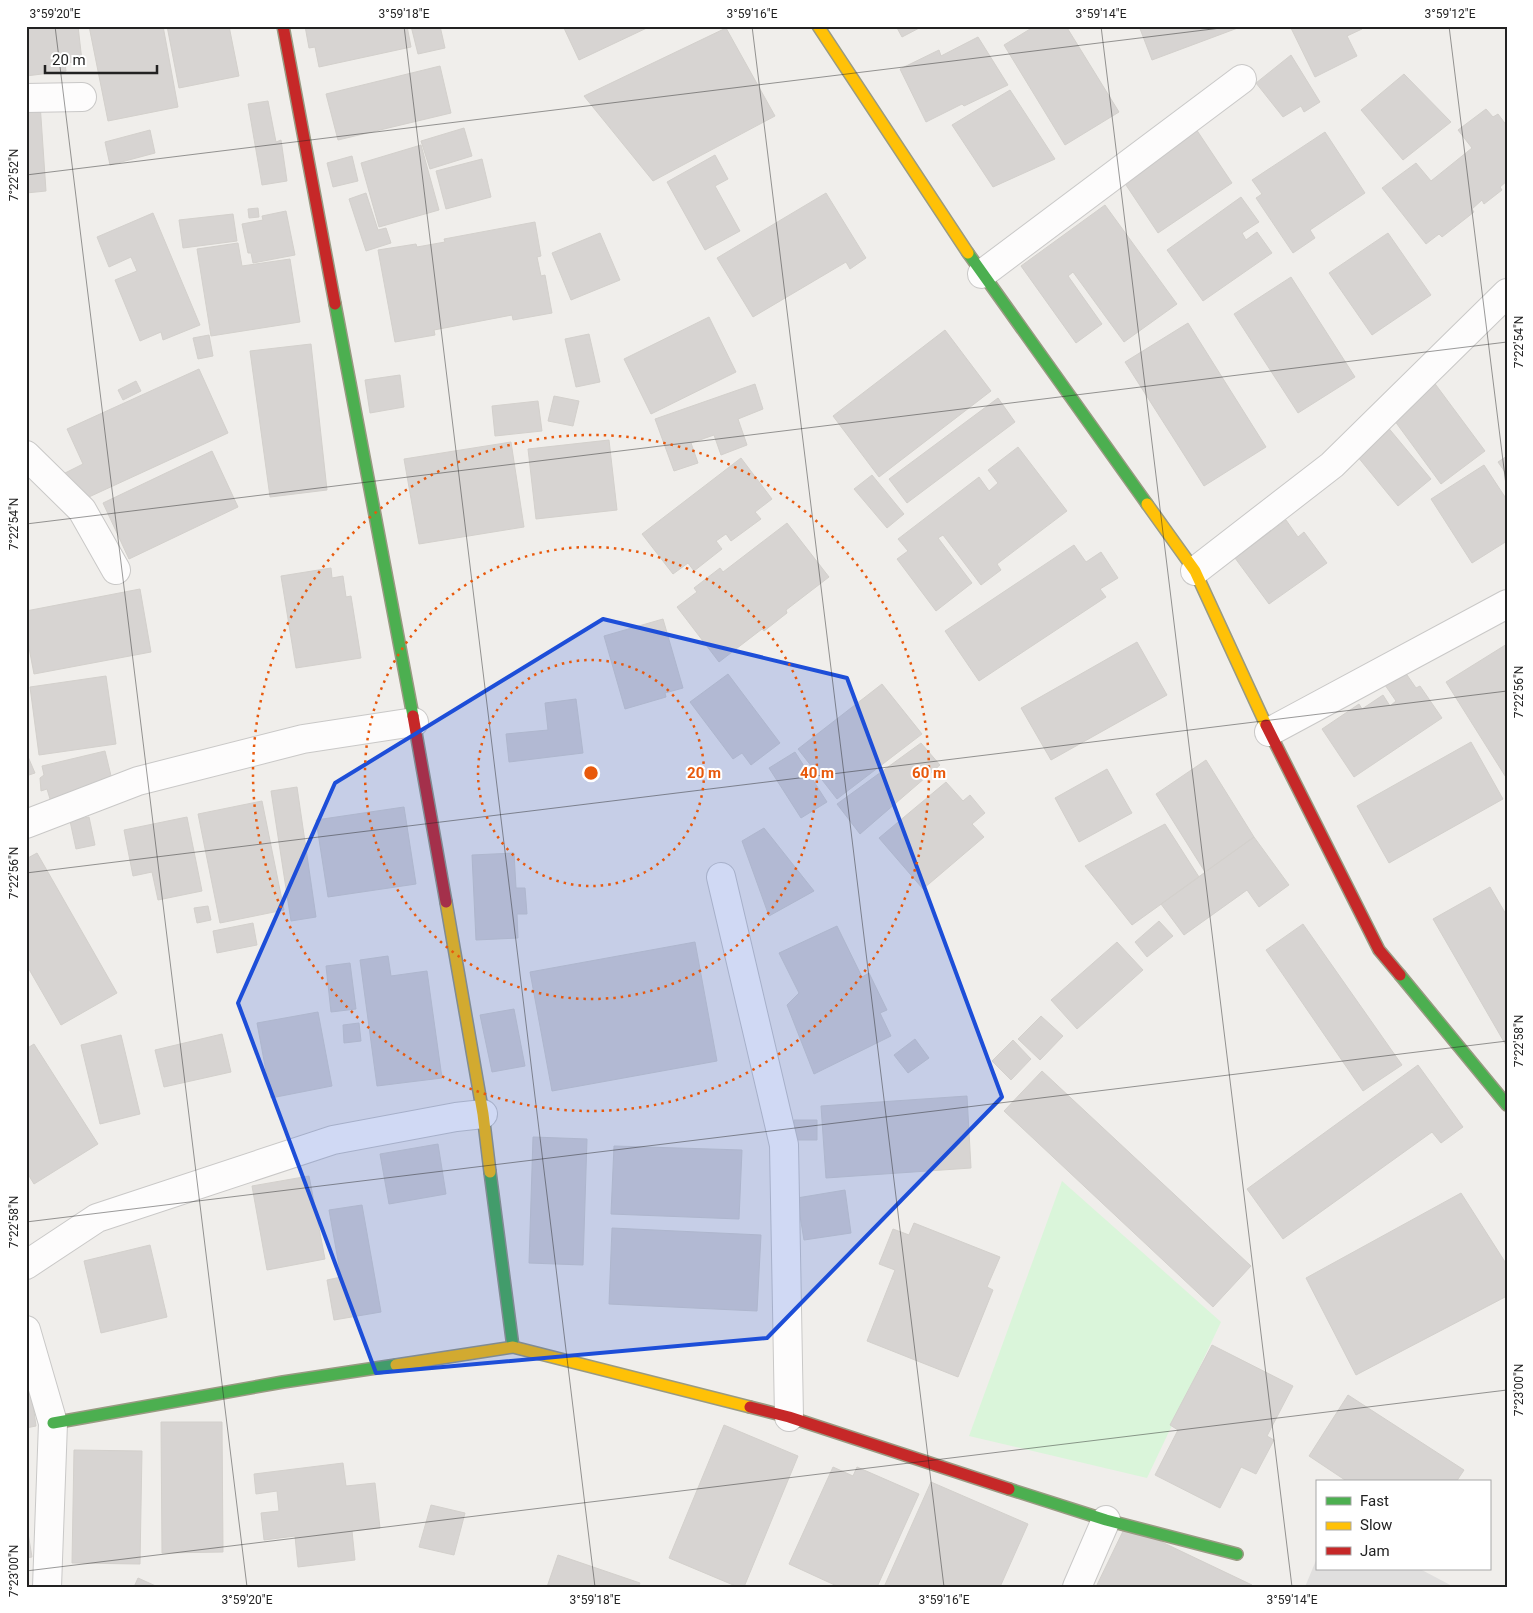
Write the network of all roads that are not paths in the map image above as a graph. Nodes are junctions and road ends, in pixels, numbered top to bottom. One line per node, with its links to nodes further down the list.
1 (283, 26): 12 (street)
2 (818, 26): 6 (street)
3 (1242, 79): 6 (street)
4 (82, 97): 5 (street)
5 (26, 98)
6 (982, 274): 10 (street)
7 (1507, 293): 10 (street)
8 (26, 455): 9 (street)
9 (116, 570)
10 (1195, 571): 13 (street)
11 (1507, 604): 13 (street)
12 (414, 722): 14 (street); 17 (street)
13 (1269, 732): 16 (street)
14 (26, 824)
15 (721, 877): 21 (street)
16 (1507, 1105)
17 (483, 1114): 18 (street); 20 (street)
18 (26, 1265)
19 (26, 1330): 22 (street)
20 (513, 1347): 21 (street); 22 (street)
21 (789, 1417): 23 (street)
22 (53, 1423): 25 (street)
23 (1106, 1520): 24 (street); 26 (street)
24 (1236, 1554)
25 (46, 1587)
26 (1077, 1587)

